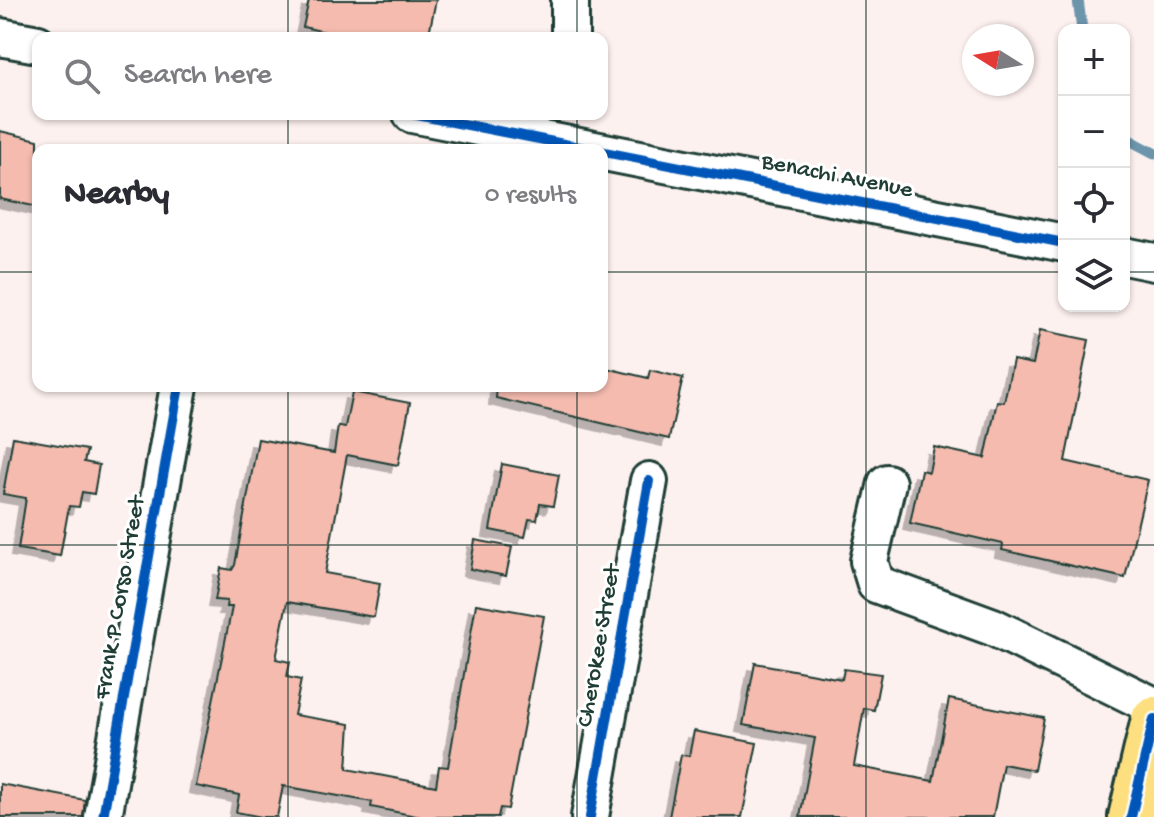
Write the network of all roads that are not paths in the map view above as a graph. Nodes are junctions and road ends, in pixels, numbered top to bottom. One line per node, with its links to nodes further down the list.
1 (570, 0): 2 (street)
2 (570, 32)
3 (0, 37): 4 (street)
4 (32, 43)
5 (476, 120): 6 (street, Benachi Avenue)
6 (571, 129): 7 (street, Benachi Avenue)
7 (1058, 242)
8 (1130, 257): 9 (street)
9 (1154, 262)
10 (178, 392): 15 (street, Frank P Corso Street)
11 (649, 481): 16 (street, Cherokee Street)
12 (887, 483): 13 (street)
13 (1154, 706)
14 (1154, 719): 17 (main road)
15 (103, 817)
16 (590, 817)
17 (1131, 817)

